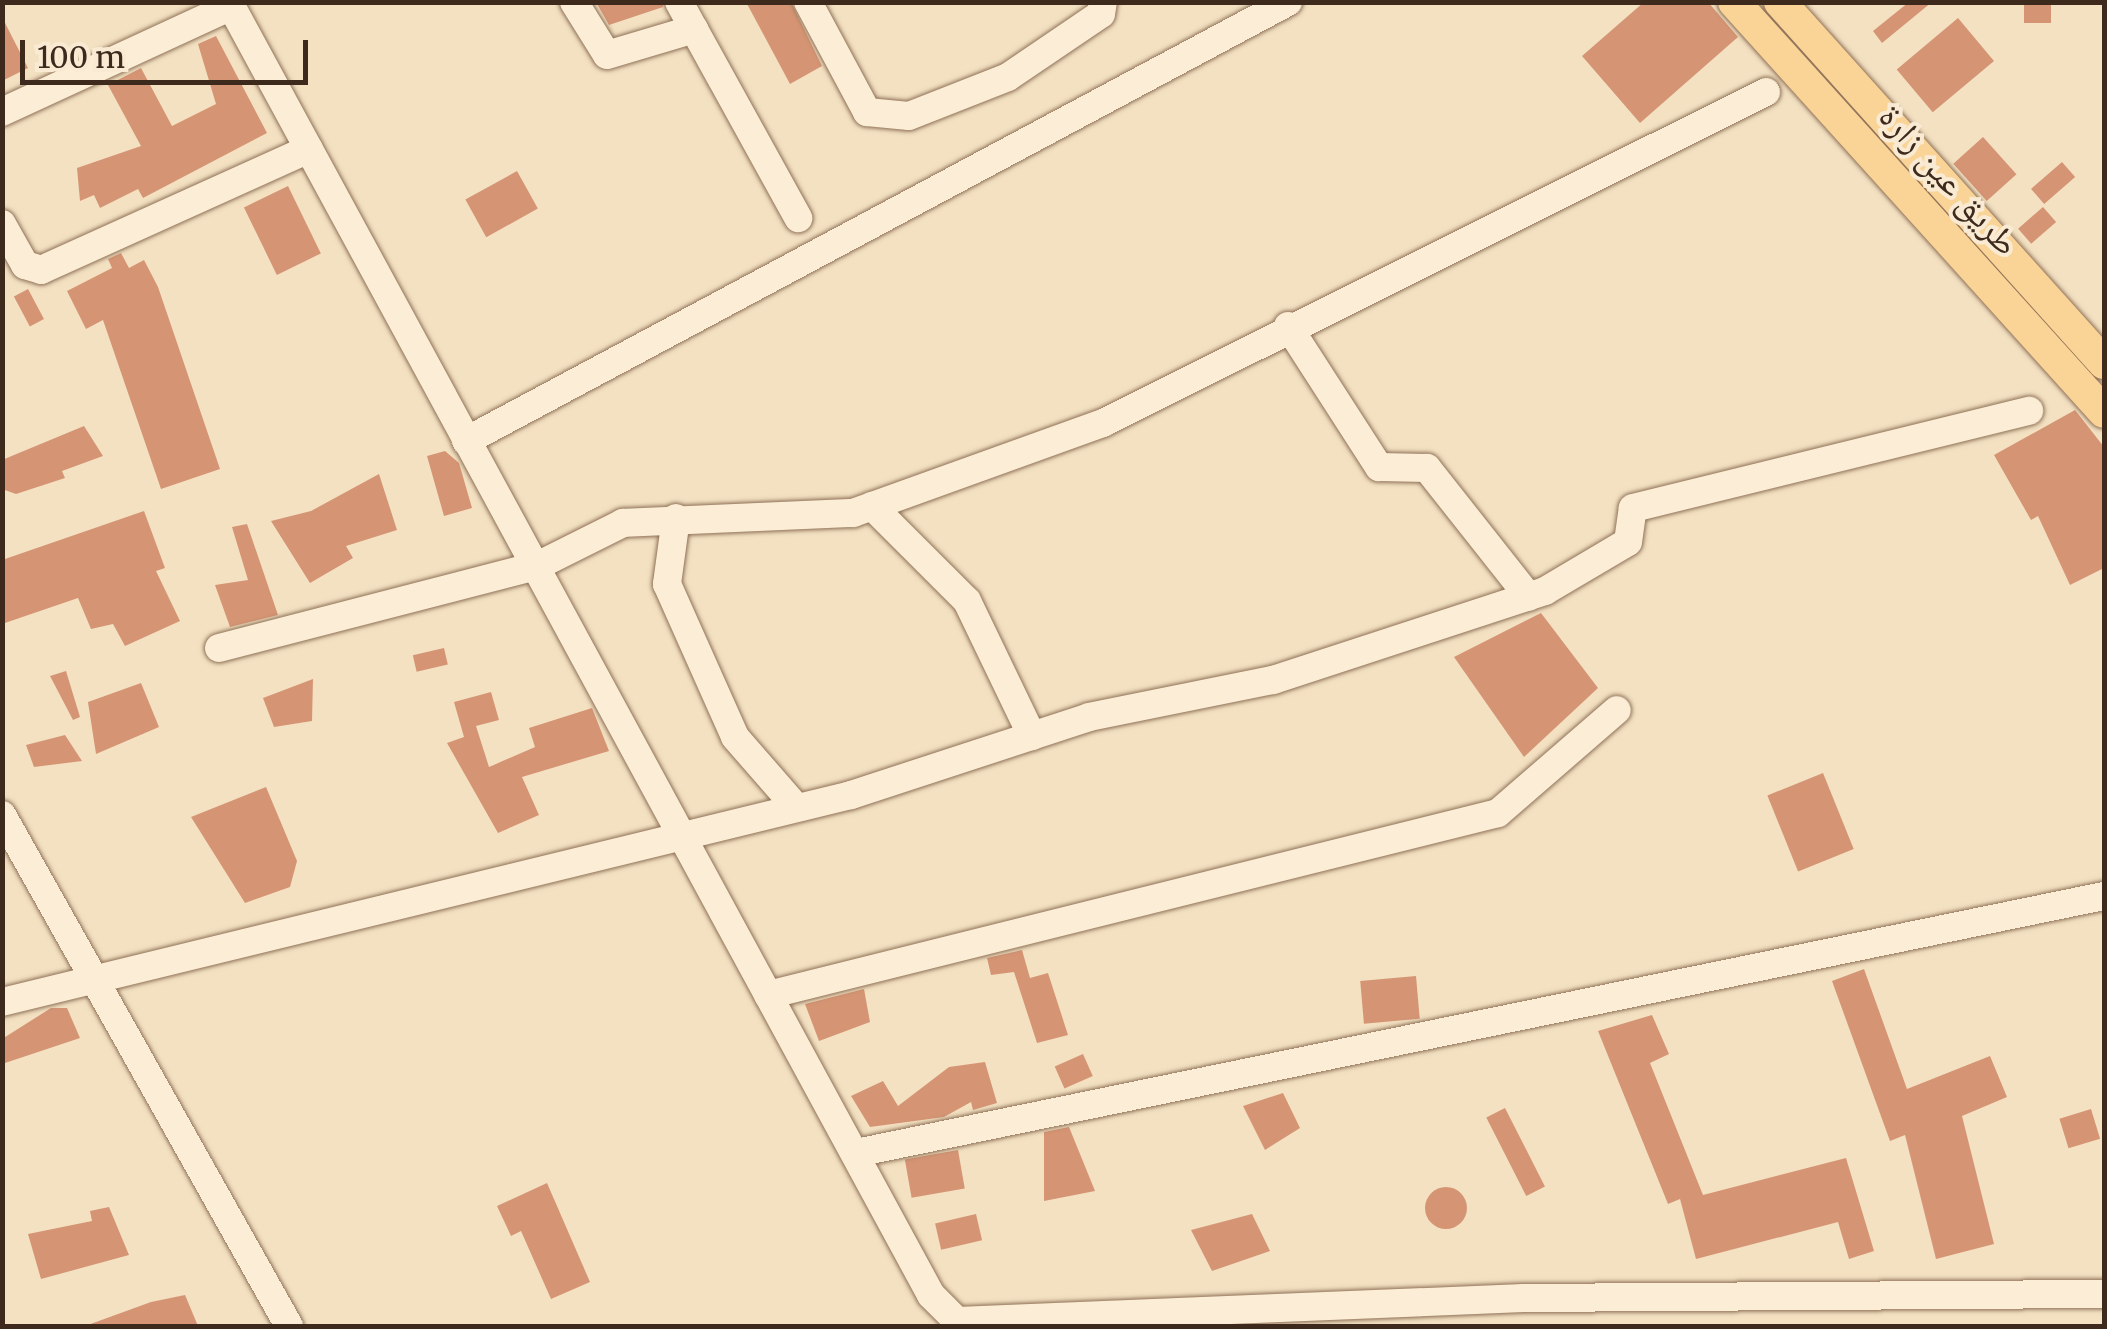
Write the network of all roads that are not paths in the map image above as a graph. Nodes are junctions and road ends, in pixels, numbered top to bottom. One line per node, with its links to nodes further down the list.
1 (574, 2): 9 (street)
2 (679, 2): 9 (street)
3 (808, 2): 4 (street)
4 (1102, 2)
5 (1288, 2): 19 (street)
6 (1734, 2): 18 (main road, طريق عين زارة)
7 (1780, 2): 16 (main road, طريق عين زارة)
8 (230, 4): 11 (street); 12 (street)
9 (694, 30): 13 (street)
10 (1766, 92): 15 (street)
11 (2, 112)
12 (309, 149): 14 (street); 19 (street)
13 (798, 218)
14 (2, 224)
15 (1288, 326): 20 (street); 23 (street)
16 (2104, 363)
17 (2028, 411): 23 (street)
18 (2104, 412)
19 (466, 441): 22 (street)
20 (872, 506): 21 (street); 26 (street)
21 (676, 518): 22 (street); 27 (street)
22 (539, 565): 24 (street); 29 (street)
23 (1529, 597): 26 (street)
24 (220, 648)
25 (1617, 710): 32 (street)
26 (1032, 736): 27 (street)
27 (796, 808): 29 (street)
28 (2, 815): 31 (street)
29 (685, 832): 31 (street); 32 (street)
30 (2104, 896): 34 (street)
31 (95, 979): 33 (street); 36 (street)
32 (768, 994): 34 (street)
33 (2, 1002)
34 (856, 1154): 35 (street)
35 (2104, 1294)
36 (289, 1326)

